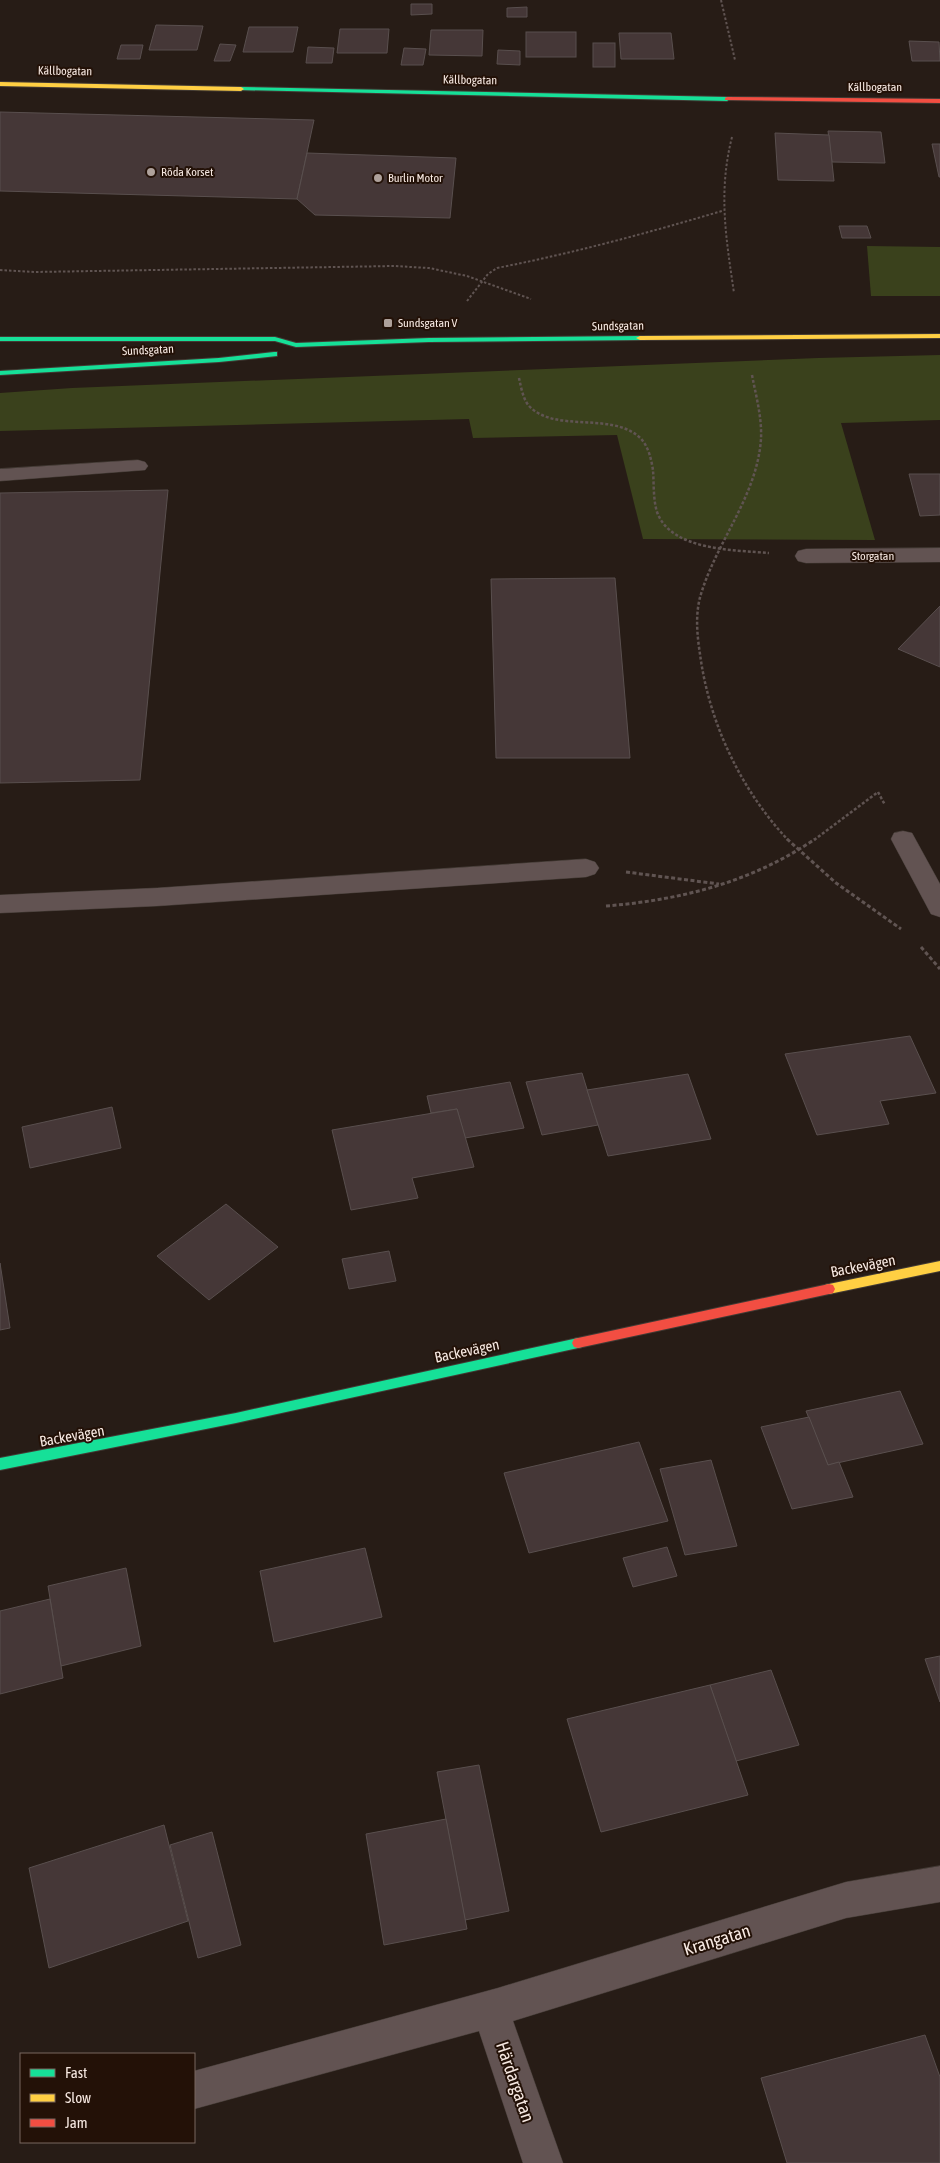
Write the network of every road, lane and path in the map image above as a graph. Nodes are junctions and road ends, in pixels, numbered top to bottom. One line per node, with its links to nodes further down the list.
1 (0, 84): 2 (street, Källbogatan)
2 (940, 101)
3 (0, 270): 4 (path)
4 (483, 280): 5 (path); 6 (path)
5 (734, 293)
6 (463, 306)
7 (940, 336): 9 (street, Sundsgatan)
8 (0, 339): 9 (street, Sundsgatan)
9 (296, 346): 10 (street, Sundsgatan)
10 (0, 373)
11 (518, 374): 15 (path)
12 (752, 374): 15 (path)
13 (138, 466): 14 (street)
14 (0, 475)
15 (721, 549): 17 (path); 23 (path)
16 (940, 555): 17 (street, Storgatan)
17 (806, 556)
18 (903, 839): 22 (street)
19 (586, 868): 20 (path); 21 (street)
20 (722, 884)
21 (0, 904)
22 (940, 908)
23 (904, 932)
24 (918, 943): 25 (path)
25 (940, 969)
26 (940, 1266): 27 (street, Backevägen)
27 (0, 1464)
28 (940, 1884): 29 (street, Krangatan)
29 (498, 2007): 30 (street, Krangatan); 31 (street, Härdargatan)
30 (195, 2090)
31 (543, 2163)

